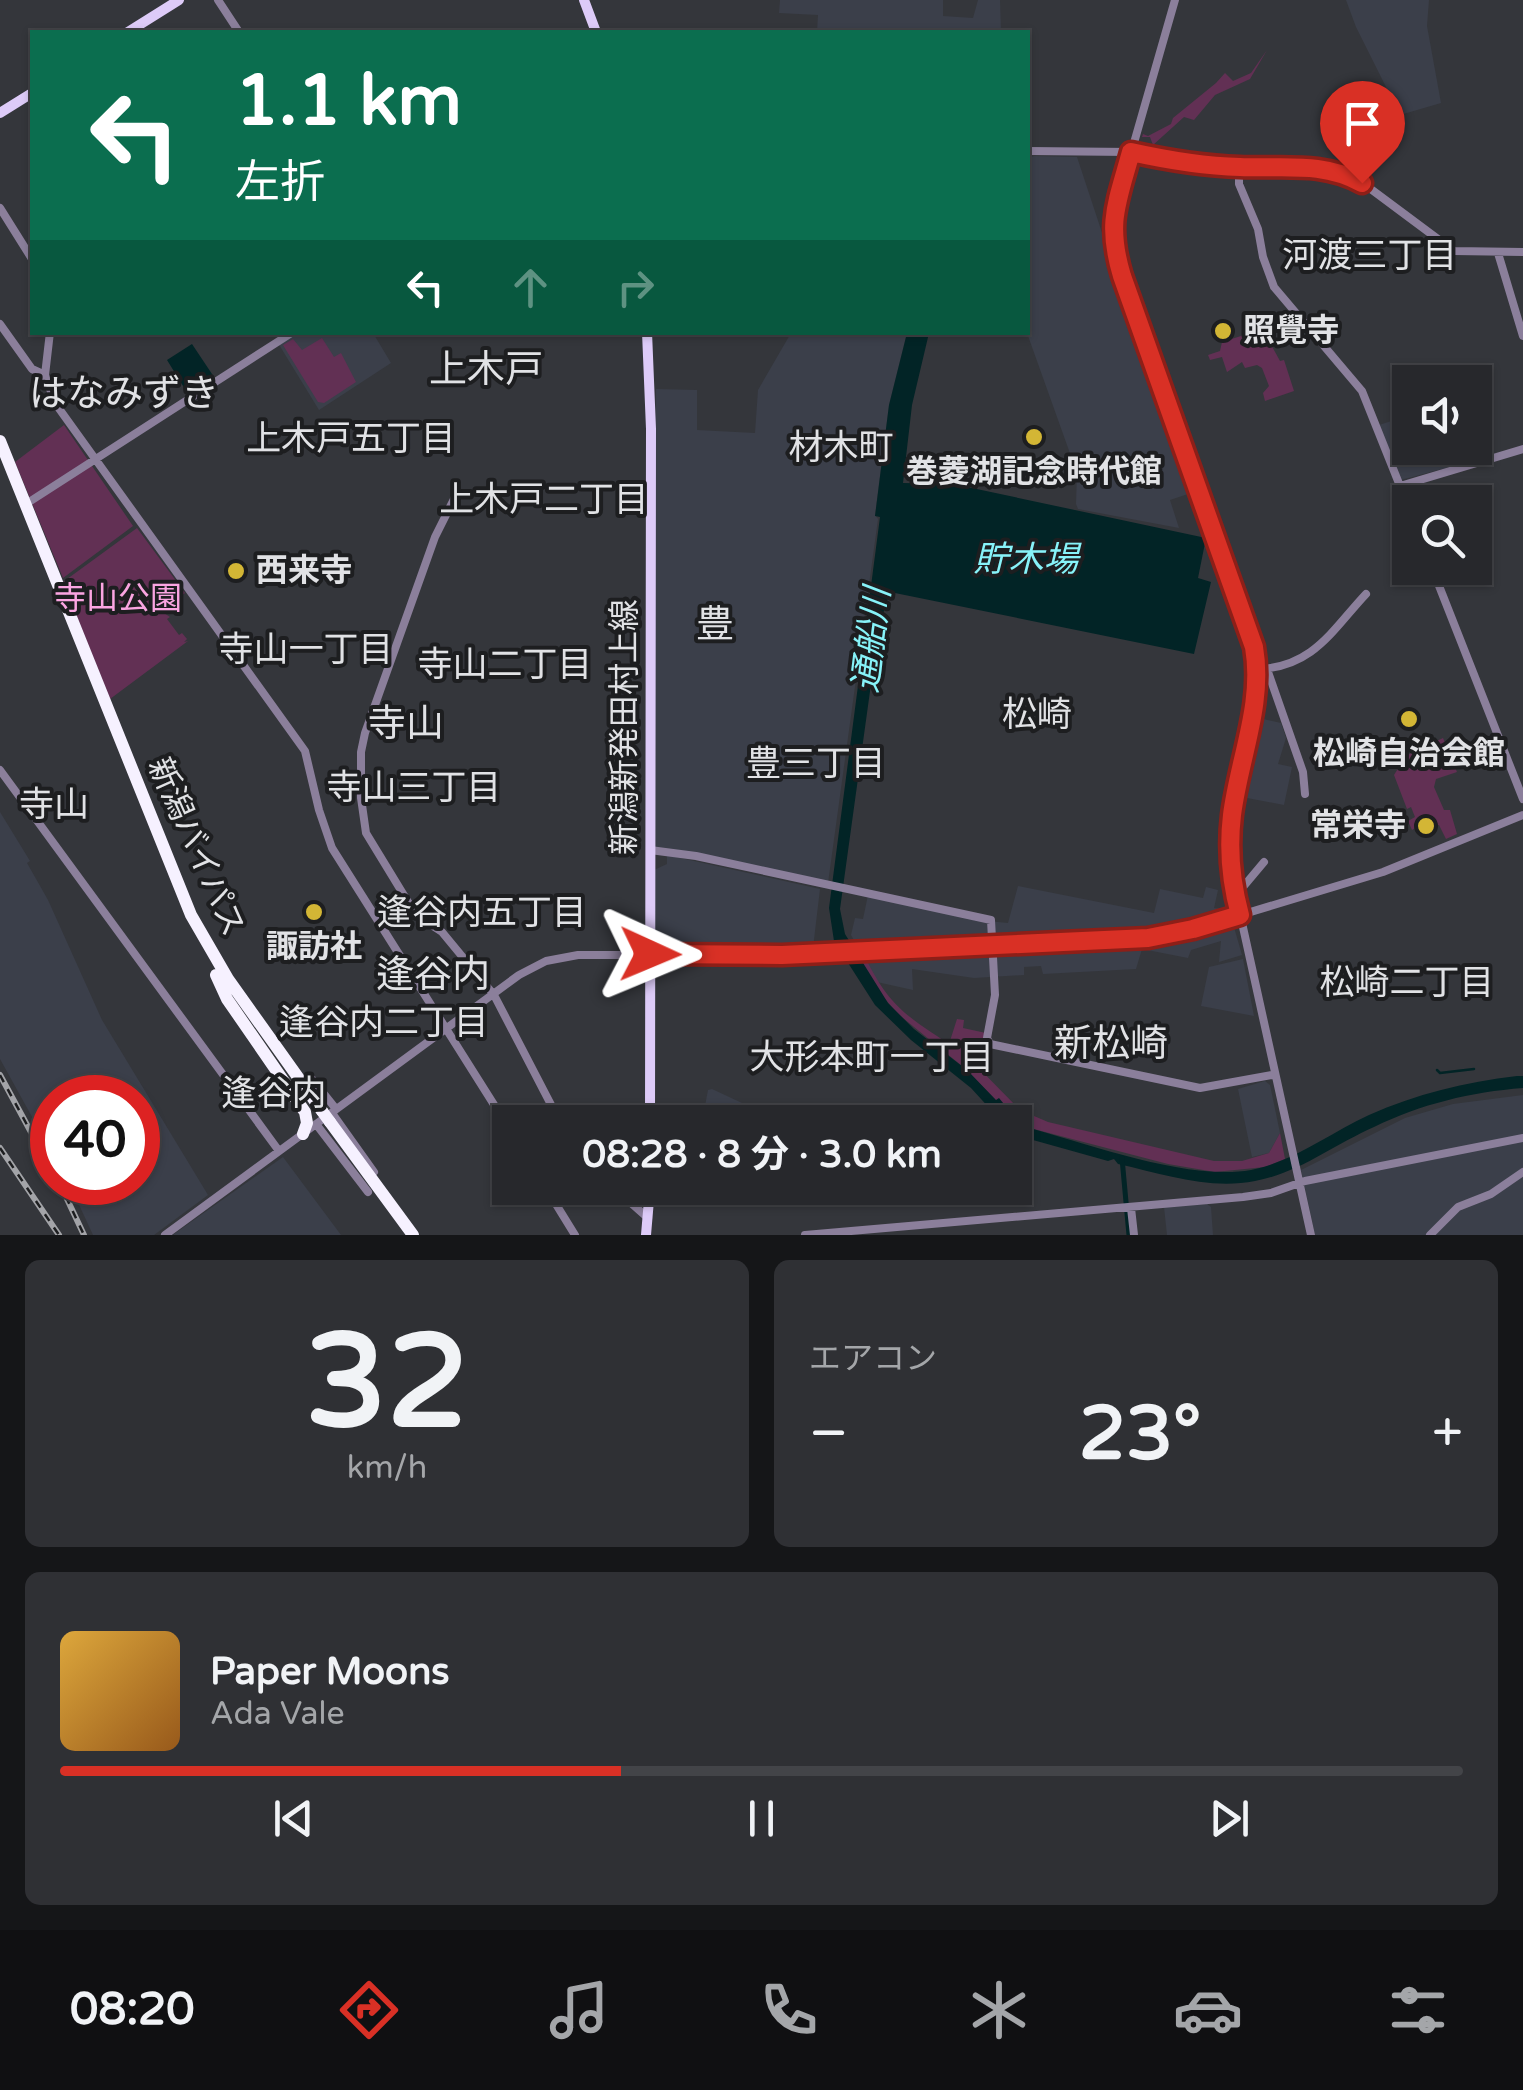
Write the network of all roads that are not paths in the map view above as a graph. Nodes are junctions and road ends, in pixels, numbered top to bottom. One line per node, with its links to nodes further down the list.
1 (182, 0): 5 (main road)
2 (218, 0): 6 (street)
3 (584, 0): 7 (main road)
4 (1175, 0): 11 (street)
5 (134, 30)
6 (238, 30)
7 (595, 30)
8 (30, 96): 9 (main road)
9 (0, 116)
10 (1030, 150): 11 (street)
11 (1131, 152): 12 (street); 33 (street)
12 (1238, 167): 15 (street); 27 (street)
13 (0, 208): 16 (street)
14 (1523, 252): 15 (street)
15 (1498, 253): 21 (street)
16 (30, 256)
17 (0, 324): 22 (street)
18 (50, 335): 22 (street)
19 (288, 335): 25 (street)
20 (647, 335): 38 (main road, 新潟新発田村上線)
21 (1523, 336)
22 (45, 375): 25 (street)
23 (0, 442): 44 (highway, 新潟バイパス)
24 (1523, 450): 28 (street)
25 (94, 459): 30 (street); 46 (street)
26 (0, 462): 44 (highway, 新潟バイパス)
27 (1400, 485)
28 (1403, 485)
29 (456, 495): 45 (street)
30 (30, 502)
31 (1439, 585): 36 (street)
32 (1366, 594): 33 (street)
33 (1262, 669): 35 (street); 40 (street)
34 (0, 770): 55 (street)
35 (1304, 794)
36 (1523, 799)
37 (1523, 815): 41 (street)
38 (650, 850): 42 (street); 43 (main road, 新潟新発田村上線)
39 (1264, 862): 40 (street)
40 (1234, 888): 41 (street)
41 (1240, 915): 42 (street); 47 (street); 56 (street)
42 (992, 945): 43 (street); 47 (street)
43 (650, 954): 45 (street); 51 (main road, 新潟新発田村上線)
44 (222, 977): 52 (highway, 新潟バイパス)
45 (494, 994): 46 (street); 50 (street)
46 (446, 1029): 49 (street); 52 (street)
47 (1272, 1076): 56 (street)
48 (312, 1079): 52 (street)
49 (494, 1105)
50 (551, 1105)
51 (650, 1105)
52 (323, 1116): 53 (highway); 59 (street); 64 (street); 67 (highway, 新潟バイパス); 68 (highway, 新潟バイパス)
53 (303, 1134): 55 (street)
54 (1523, 1138): 58 (street)
55 (283, 1149): 66 (street)
56 (1291, 1152): 58 (street)
57 (1523, 1172): 74 (street)
58 (1297, 1180): 63 (street); 73 (street)
59 (368, 1192)
60 (556, 1205): 69 (street)
61 (633, 1205): 65 (street)
62 (649, 1205): 65 (main road)
63 (1128, 1207): 71 (street); 72 (street)
64 (406, 1216)
65 (648, 1218): 70 (main road)
66 (165, 1235)
67 (404, 1235)
68 (413, 1235)
69 (575, 1235)
70 (646, 1235)
71 (805, 1235)
72 (1134, 1235)
73 (1309, 1235)
74 (1430, 1235)

